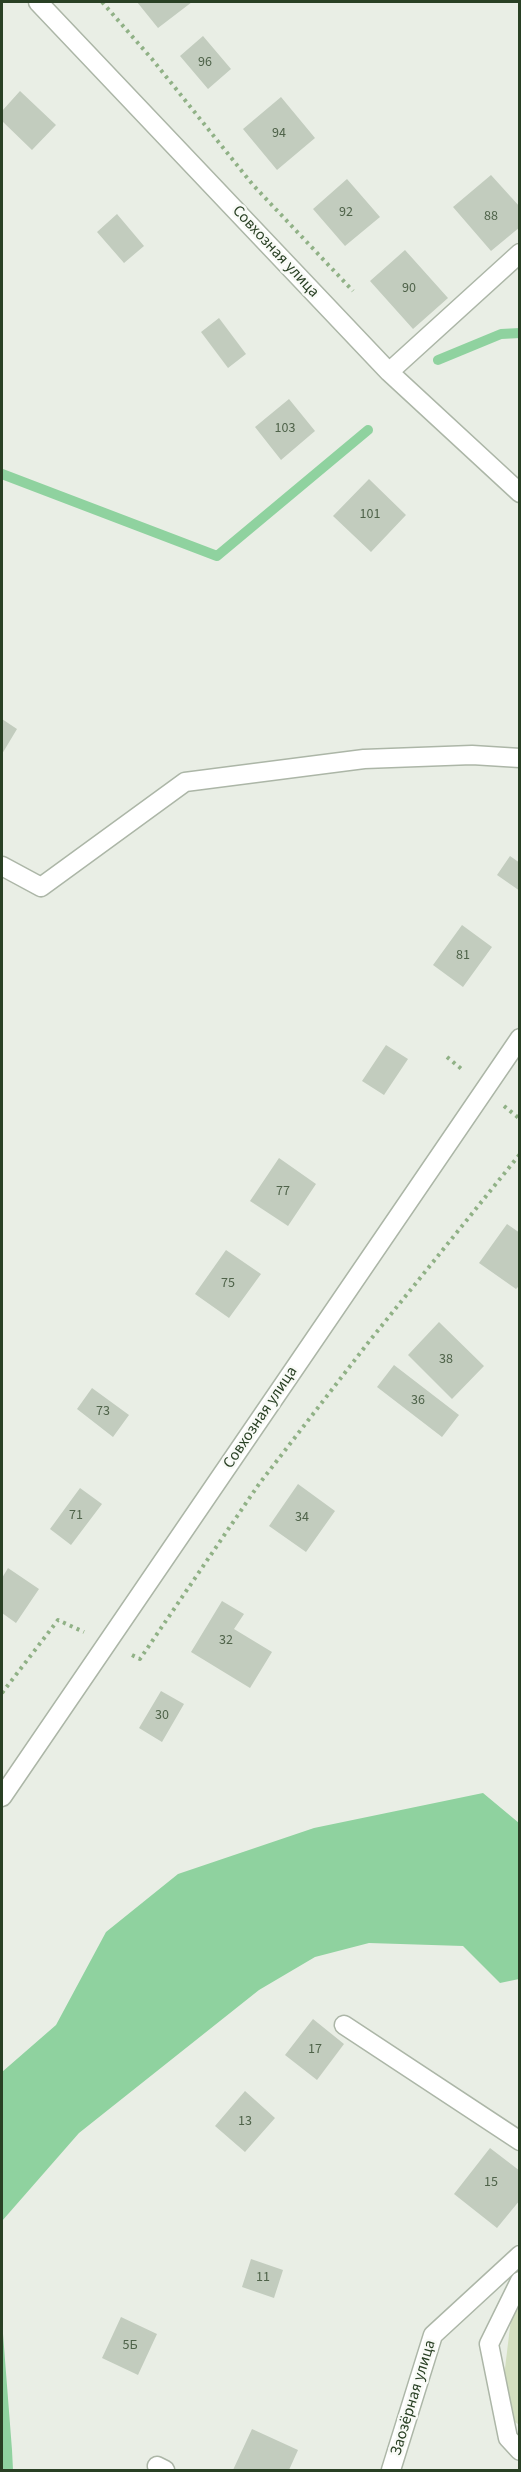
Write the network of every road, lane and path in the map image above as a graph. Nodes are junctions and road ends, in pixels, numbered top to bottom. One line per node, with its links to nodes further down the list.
1 (38, 2): 5 (street, Совхозная улица)
2 (102, 2): 4 (path)
3 (519, 253): 5 (street)
4 (356, 294)
5 (389, 372): 6 (street, Совхозная улица)
6 (519, 494)
7 (519, 758): 8 (street)
8 (2, 866)
9 (519, 1038): 10 (street, Совхозная улица)
10 (2, 1797)
11 (344, 2025): 12 (street)
12 (519, 2141)
13 (519, 2255): 16 (street, Заозёрная улица)
14 (519, 2281): 15 (street)
15 (519, 2451)
16 (391, 2470)

